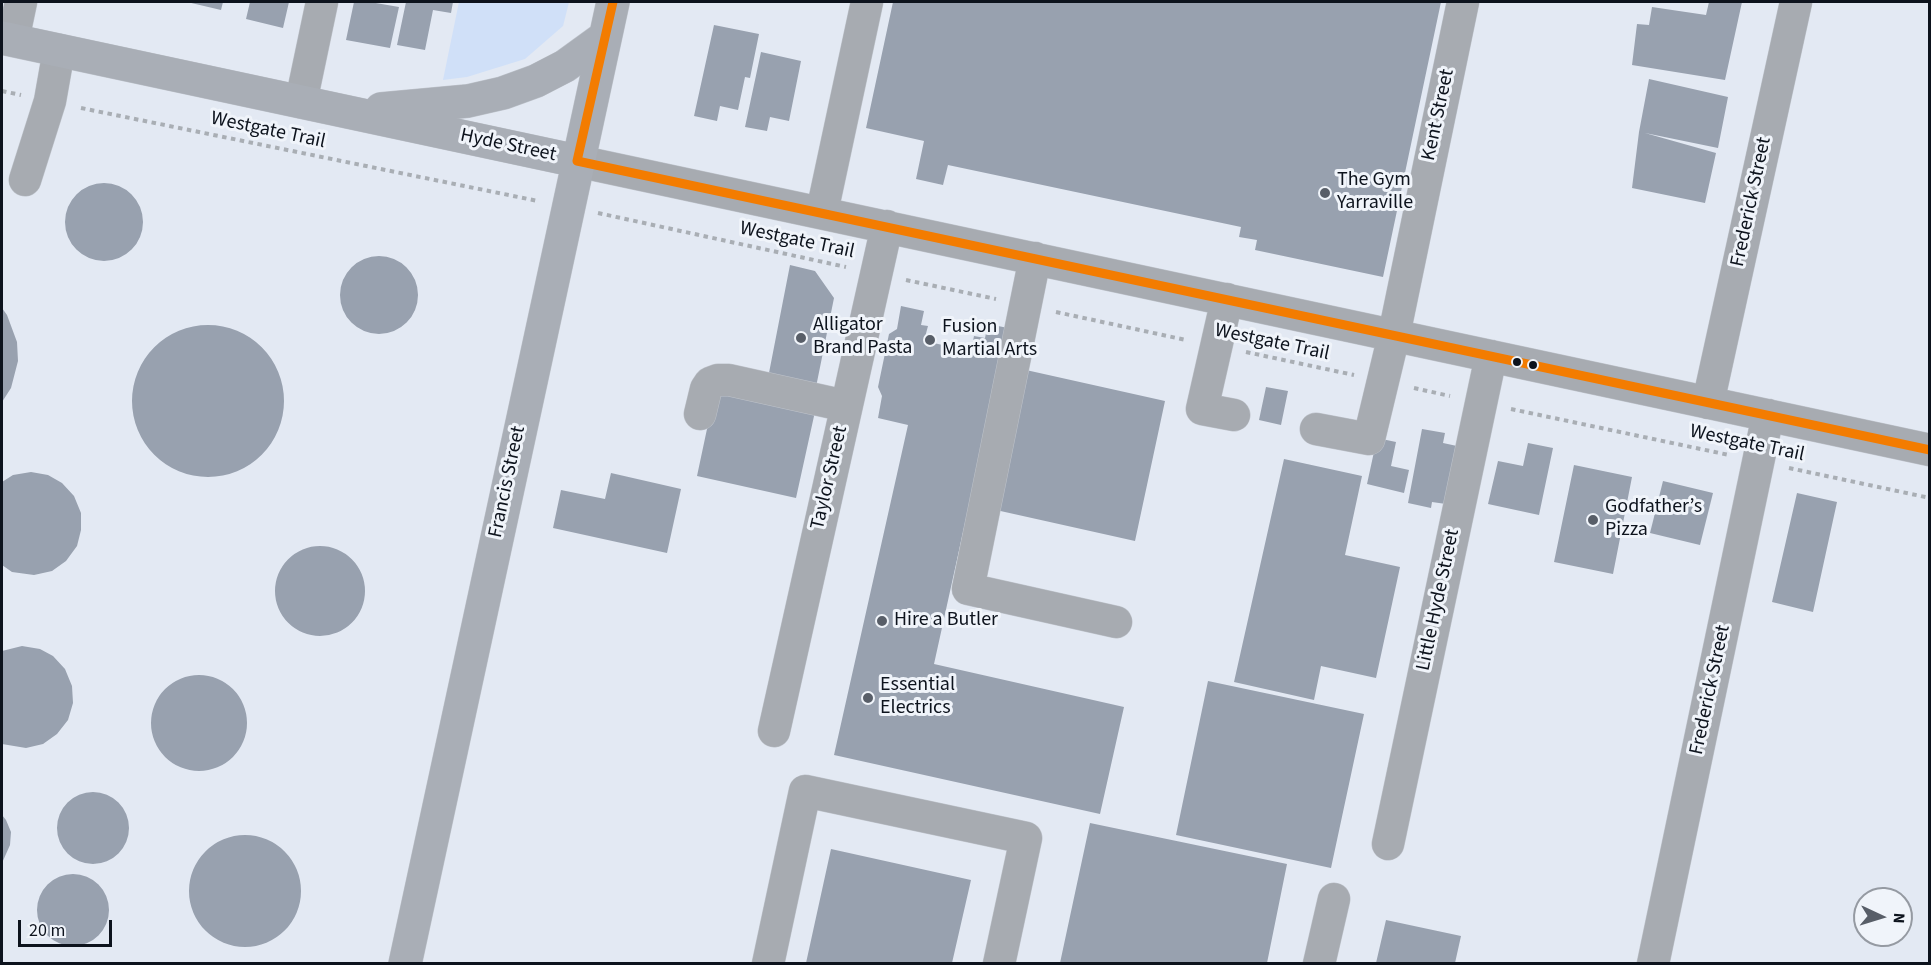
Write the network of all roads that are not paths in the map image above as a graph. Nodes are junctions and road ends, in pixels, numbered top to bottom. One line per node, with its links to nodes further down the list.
1 (21, 2): 8 (street)
2 (322, 2): 10 (street)
3 (613, 2): 7 (main road, Francis Street)
4 (867, 2): 14 (street)
5 (1463, 2): 18 (street, Kent Street)
6 (1796, 2): 20 (street, Frederick Street)
7 (605, 37): 11 (main road); 12 (main road, Francis Street)
8 (7, 39): 9 (main road, Hyde Street)
9 (59, 50): 10 (main road, Hyde Street); 13 (street)
10 (301, 102): 11 (main road, Hyde Street)
11 (346, 112): 12 (main road, Hyde Street)
12 (577, 161): 14 (street, Hyde Street); 31 (main road, Francis Street)
13 (24, 180)
14 (822, 212): 15 (street, Hyde Street)
15 (886, 226): 16 (street, Hyde Street); 21 (street, Taylor Street)
16 (1035, 258): 17 (street, Hyde Street); 27 (street)
17 (1227, 299): 18 (street, Hyde Street); 23 (street)
18 (1394, 334): 19 (street, Hyde Street); 25 (street, Kent Street)
19 (1491, 356): 20 (street, Hyde Street); 29 (street, Little Hyde Street)
20 (1708, 403): 24 (street, Hyde Street)
21 (846, 406): 22 (street); 28 (street, Taylor Street)
22 (700, 414)
23 (1234, 415)
24 (1768, 416): 26 (street, Hyde Street); 35 (street, Frederick Street)
25 (1316, 429)
26 (1929, 450)
27 (1116, 622)
28 (774, 730)
29 (1388, 844)
30 (1334, 899): 34 (street)
31 (405, 963)
32 (768, 963): 33 (street)
33 (999, 963)
34 (1319, 963)
35 (1653, 963)

